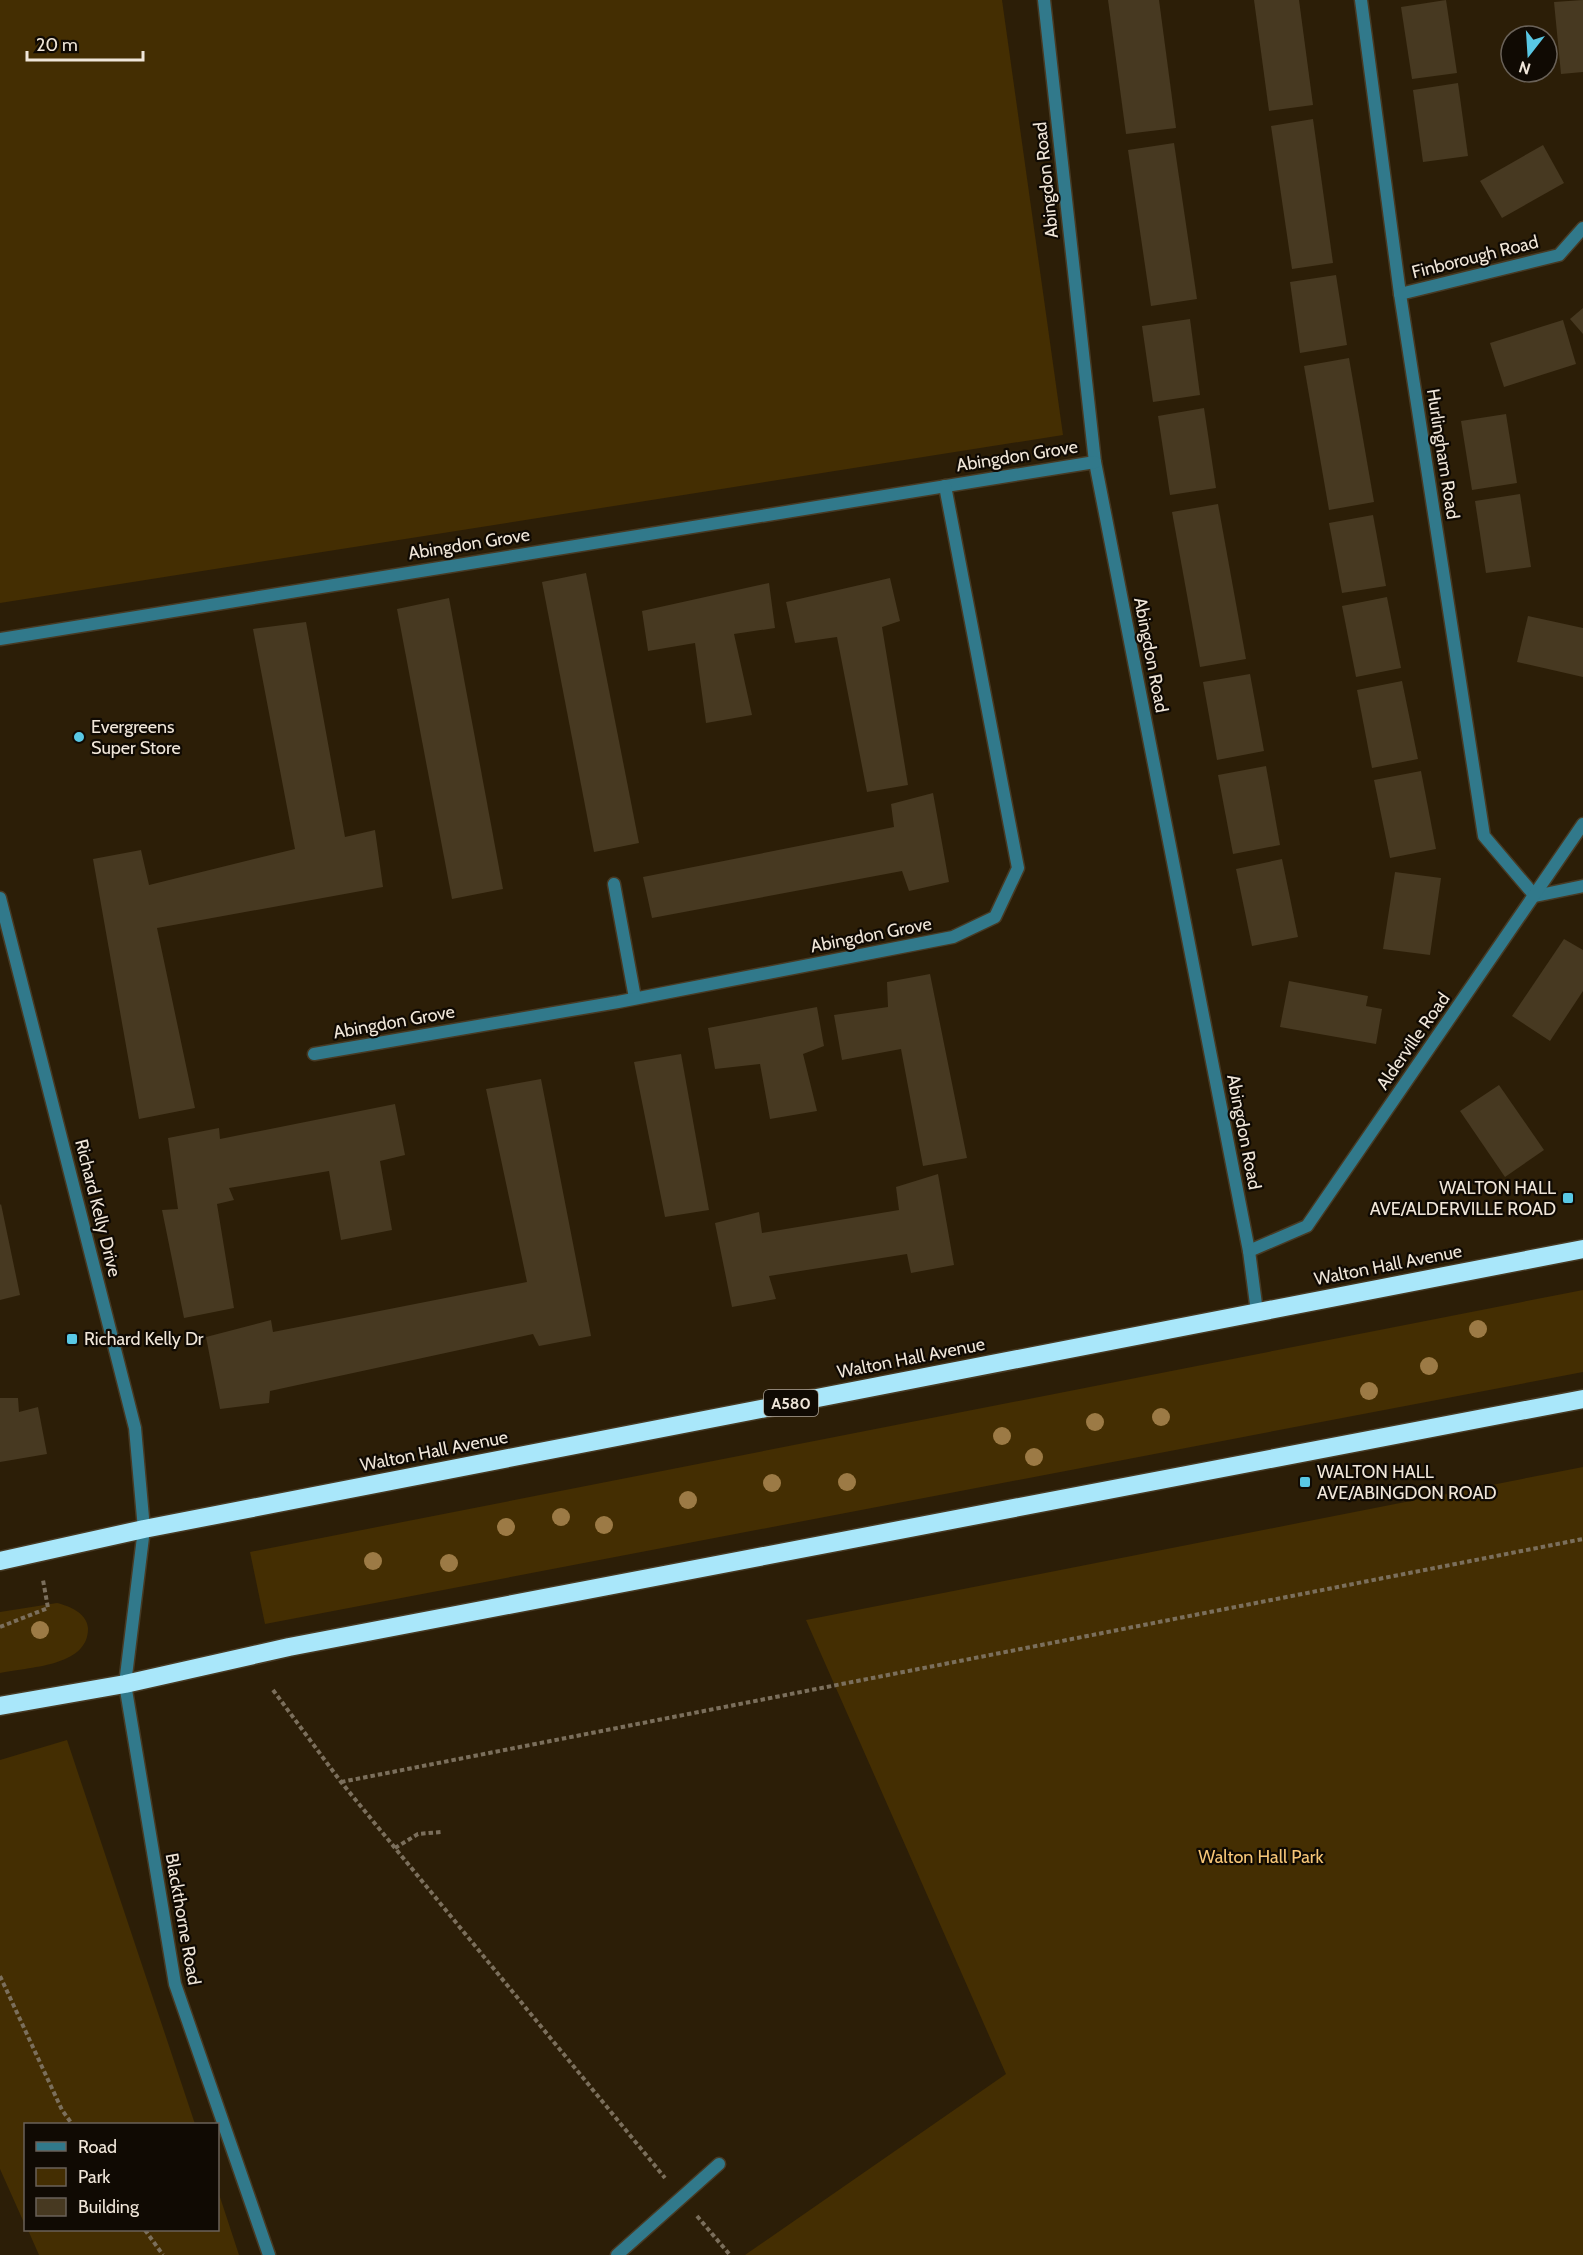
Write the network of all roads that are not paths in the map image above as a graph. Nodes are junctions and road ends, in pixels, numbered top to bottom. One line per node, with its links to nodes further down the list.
1 (1044, 0): 5 (street, Abingdon Road)
2 (1361, 0): 4 (street, Hurlingham Road)
3 (1583, 228): 4 (street, Finborough Road)
4 (1400, 294): 11 (street, Hurlingham Road)
5 (1095, 462): 6 (street, Abingdon Grove); 16 (street, Abingdon Road)
6 (945, 486): 7 (street, Abingdon Grove); 13 (street, Abingdon Grove)
7 (0, 639)
8 (1583, 824): 11 (street, Alderville Road)
9 (614, 884): 13 (street)
10 (1583, 886): 11 (street)
11 (1535, 896): 16 (street, Alderville Road)
12 (1, 906): 19 (street, Richard Kelly Drive)
13 (635, 999): 14 (street, Abingdon Grove)
14 (314, 1054)
15 (1583, 1249): 17 (highway, Walton Hall Avenue / A580)
16 (1249, 1251): 17 (street, Abingdon Road)
17 (1257, 1312): 19 (highway, Walton Hall Avenue / A580)
18 (1583, 1399): 21 (highway)
19 (144, 1529): 20 (highway, Walton Hall Avenue / A580); 21 (street, Richard Kelly Drive)
20 (0, 1561)
21 (124, 1684): 22 (highway); 24 (street, Blackthorne Road)
22 (0, 1706)
23 (719, 2164): 25 (street)
24 (269, 2255)
25 (617, 2255)

